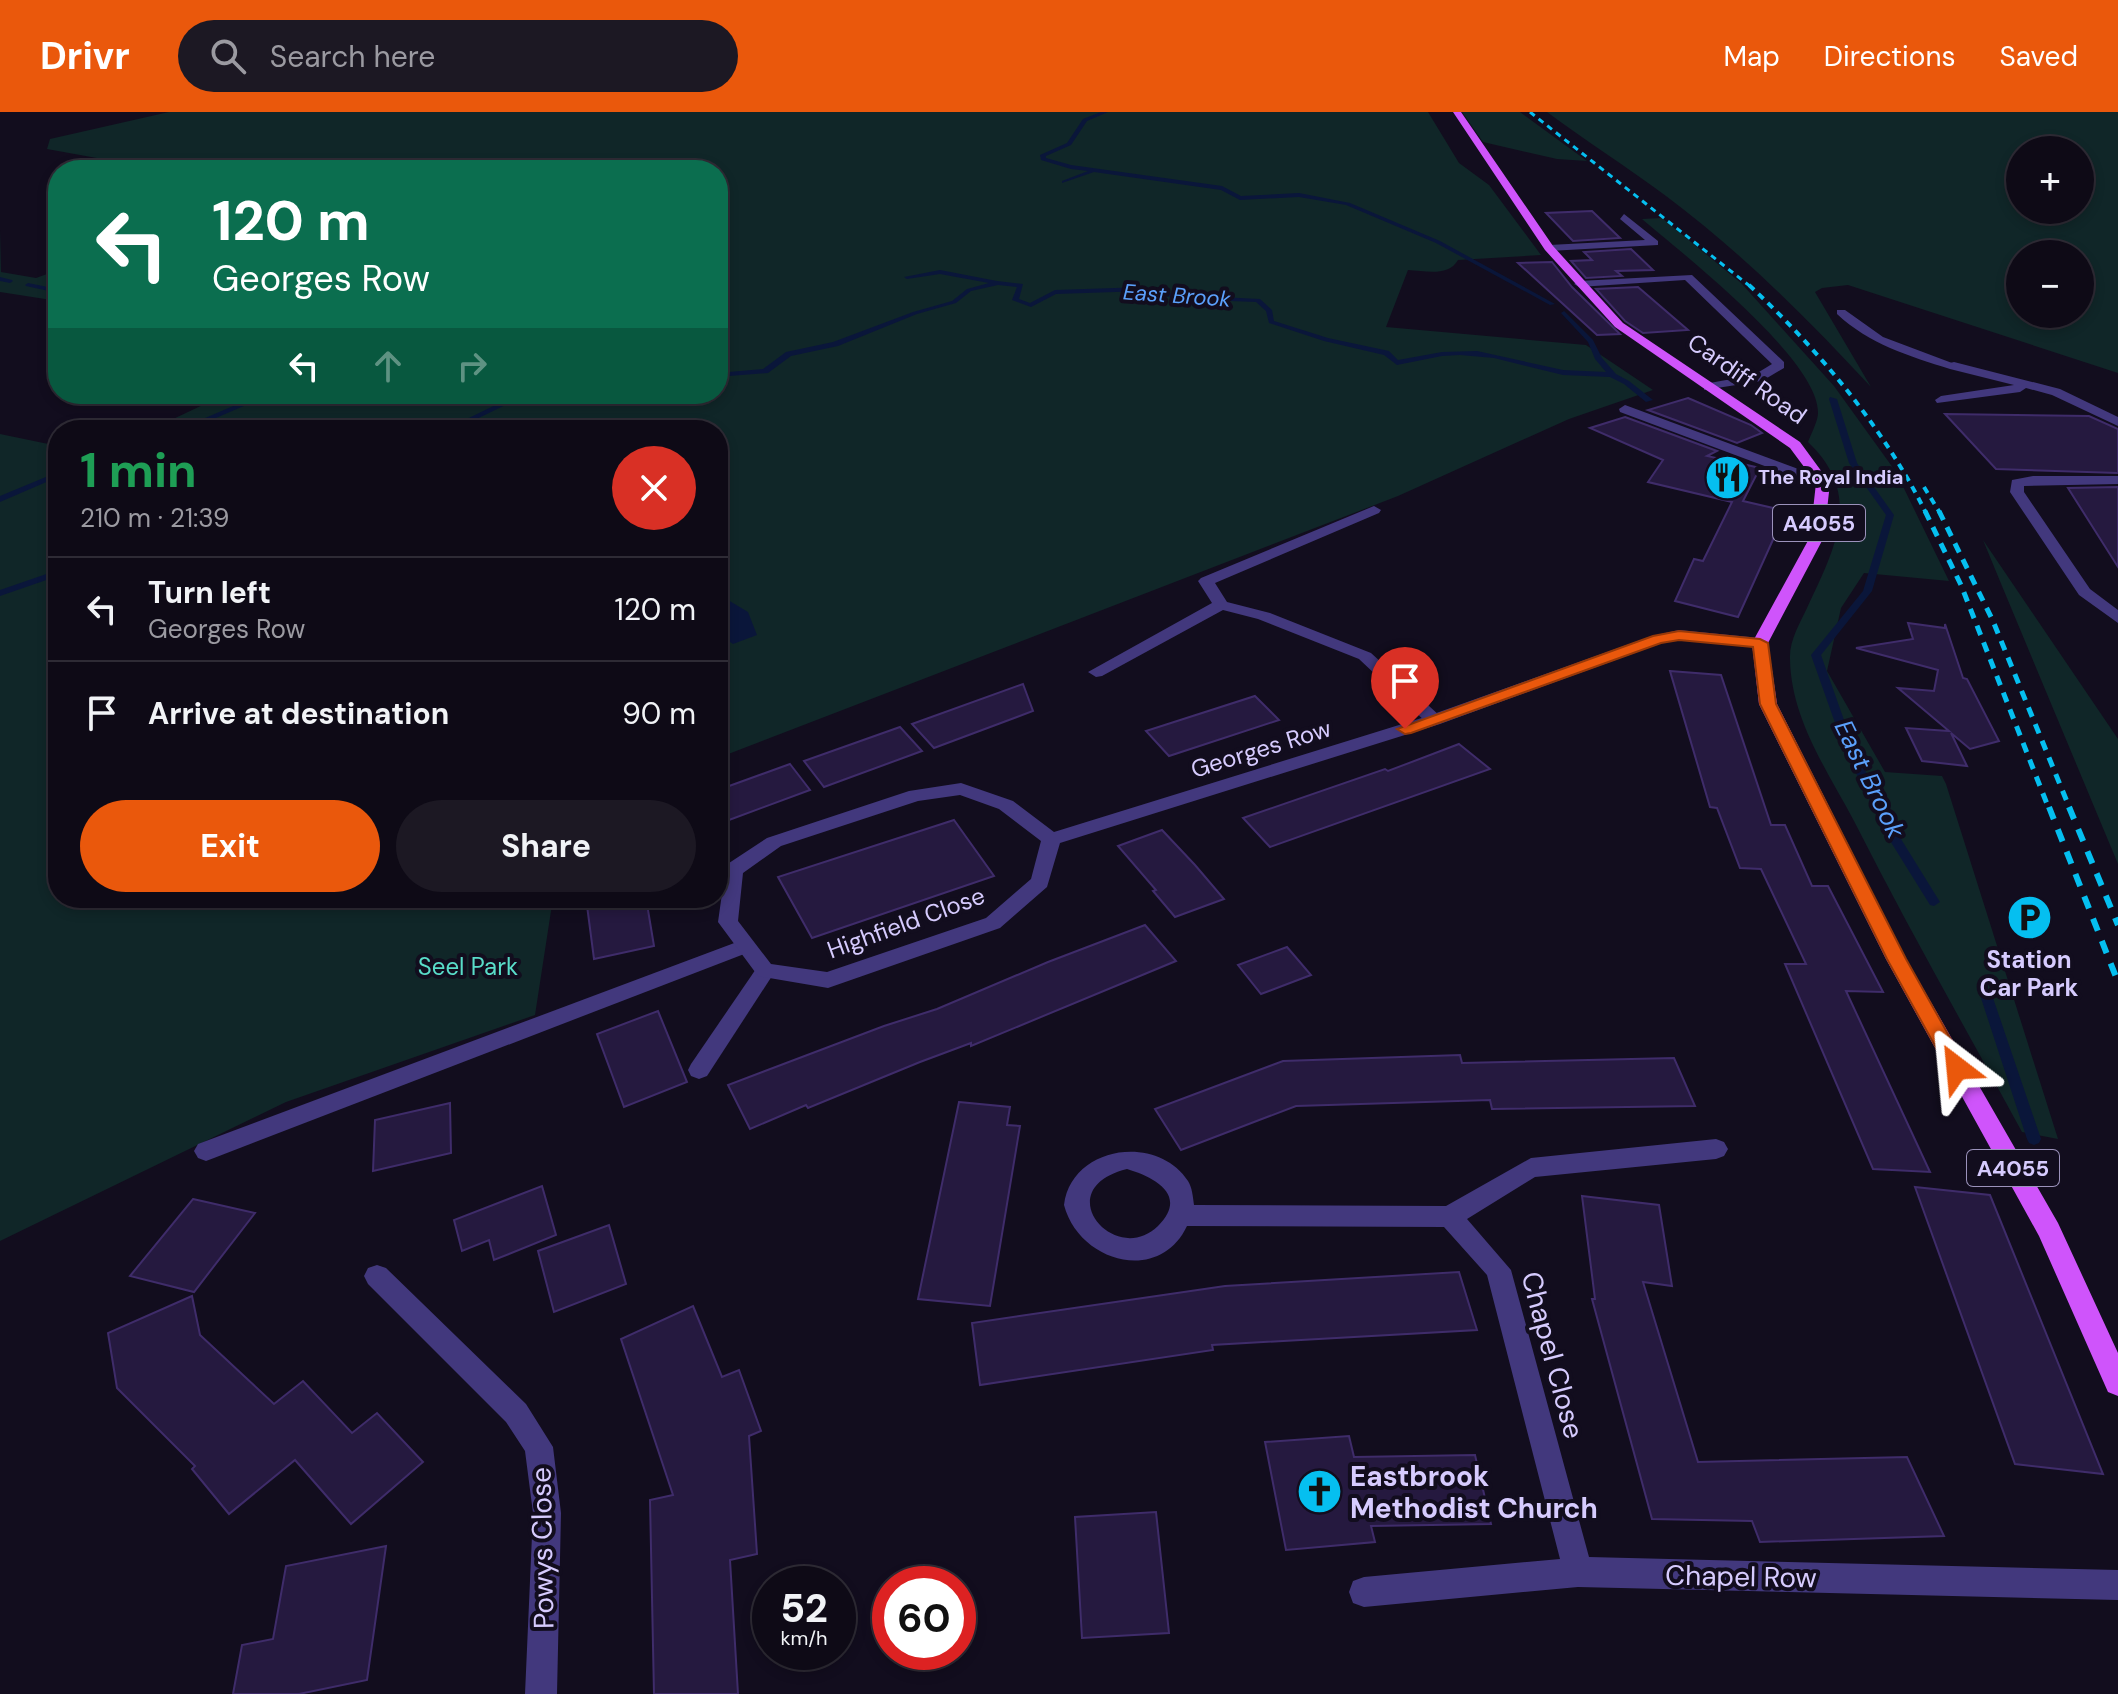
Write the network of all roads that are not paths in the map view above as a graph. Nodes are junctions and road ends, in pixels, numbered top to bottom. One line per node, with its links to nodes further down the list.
1 (1457, 112): 3 (main road, Cardiff Road / A4055)
2 (1624, 217): 3 (street)
3 (1549, 248): 4 (main road, Cardiff Road / A4055)
4 (1579, 284): 6 (main road, Cardiff Road / A4055); 6 (street)
5 (1841, 312): 7 (street)
6 (1708, 387): 12 (main road, Cardiff Road / A4055)
7 (2056, 392): 8 (street); 10 (street)
8 (1941, 400)
9 (1625, 409): 12 (street)
10 (2118, 422)
11 (2118, 480): 15 (street)
12 (1823, 483): 16 (main road, A4055)
13 (1374, 510): 14 (street)
14 (1221, 605): 17 (street); 18 (street)
15 (2118, 618)
16 (1760, 643): 18 (street, Georges Row); 28 (main road, A4055)
17 (1096, 672)
18 (1434, 720): 19 (street, Georges Row)
19 (1051, 839): 20 (street); 21 (street, Highfield Close)
20 (745, 946): 21 (street); 24 (street)
21 (765, 971): 22 (street)
22 (699, 1070)
23 (1716, 1149): 26 (street)
24 (206, 1151)
25 (1181, 1215): 25 (street); 26 (street)
26 (1450, 1217): 29 (street, Chapel Close)
27 (377, 1276): 32 (street, Powys Close)
28 (2118, 1383)
29 (1578, 1572): 30 (street, Chapel Row); 31 (street, Chapel Row)
30 (2118, 1585)
31 (1364, 1592)
32 (541, 1694)

